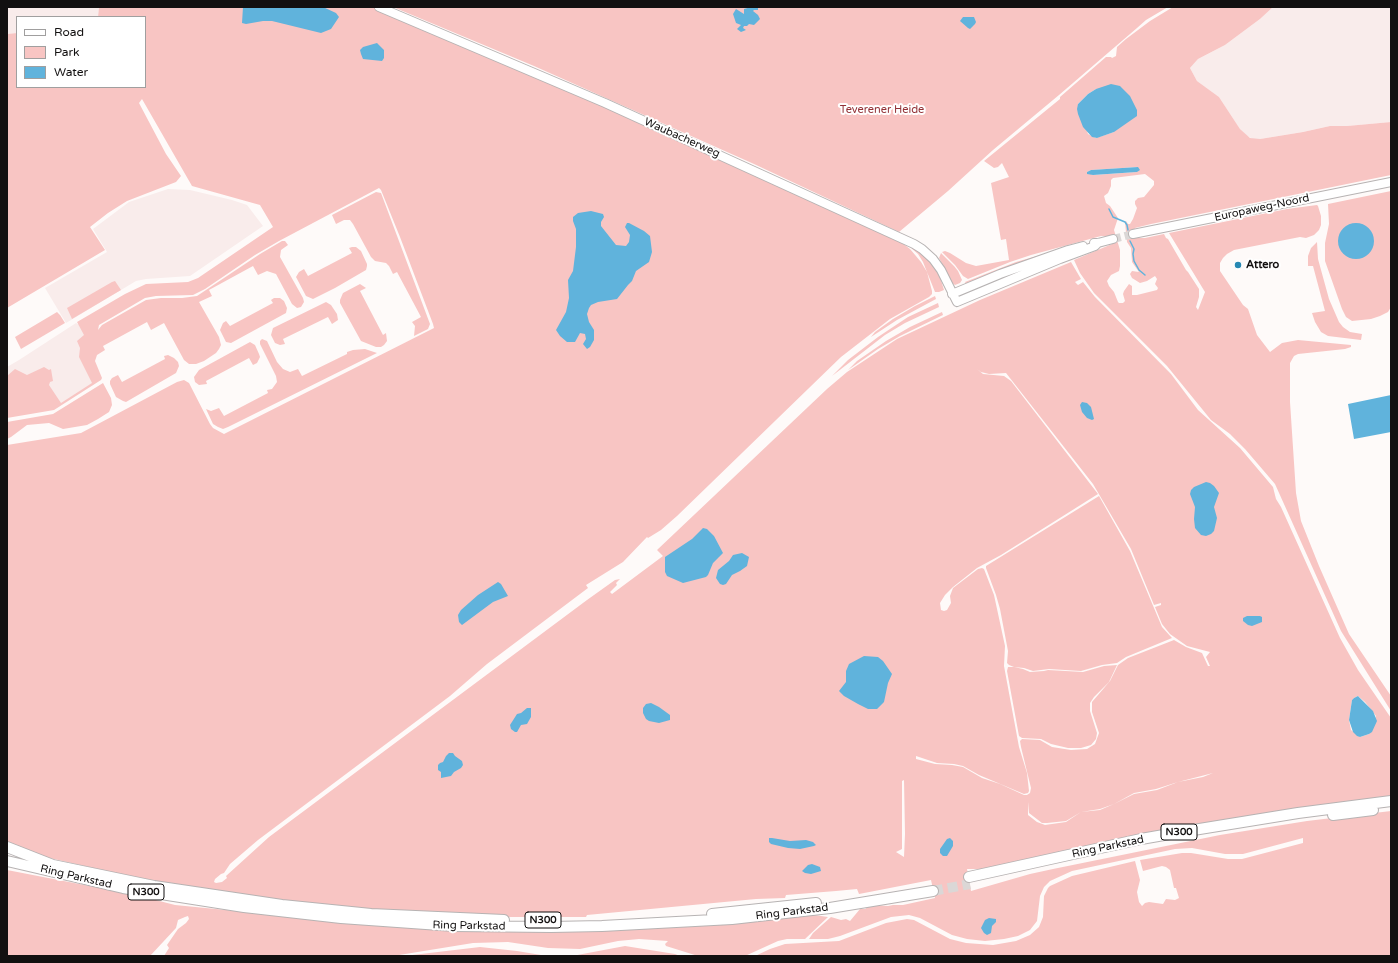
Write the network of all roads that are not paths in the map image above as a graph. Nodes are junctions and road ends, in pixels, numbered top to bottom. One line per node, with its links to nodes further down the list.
1 (379, 7): 6 (street, Waubacherweg)
2 (1391, 182): 3 (street, Europaweg-Noord)
3 (1133, 234)
4 (1113, 239): 5 (street)
5 (1098, 243): 6 (street); 6 (street, Waubacherweg)
6 (952, 294)
7 (1391, 801): 8 (highway, Ring Parkstad / N300)
8 (1391, 808)
9 (7, 847): 13 (highway, N300)
10 (7, 854): 13 (highway, Ring Parkstad / N300)
11 (7, 861): 13 (highway, Ring Parkstad / N300)
12 (7, 867): 13 (highway, N300)
13 (57, 870): 14 (highway, Ring Parkstad / N300)
14 (933, 888)

